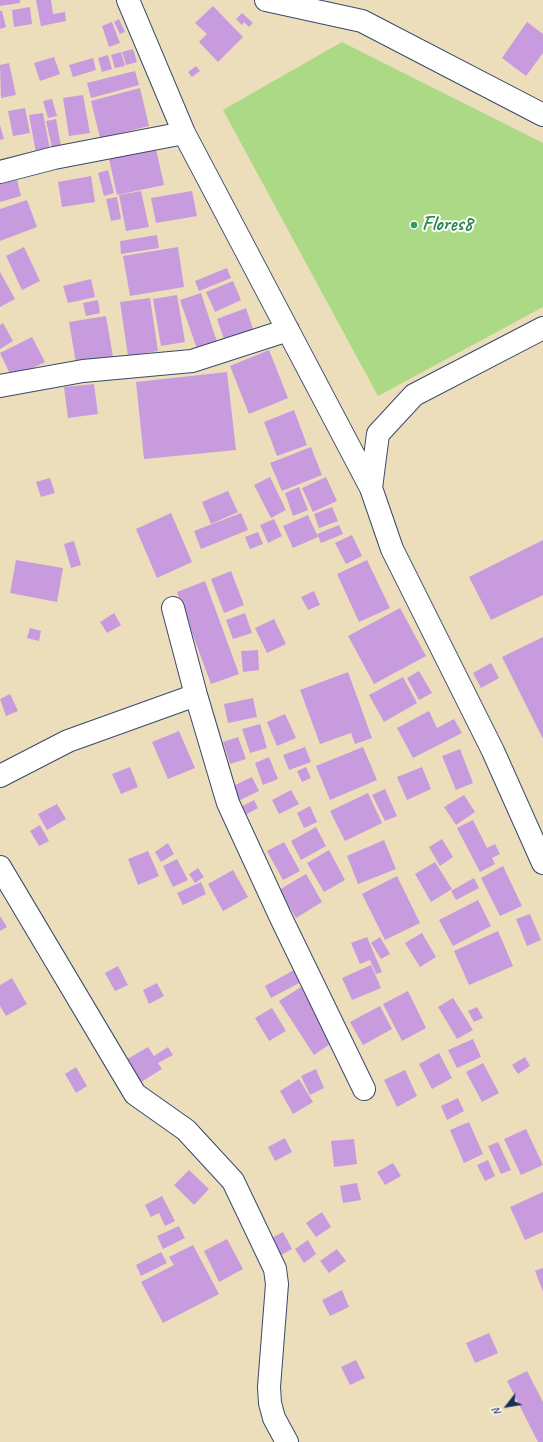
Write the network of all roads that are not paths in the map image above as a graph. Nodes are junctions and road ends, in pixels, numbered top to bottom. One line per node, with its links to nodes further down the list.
1 (128, 0): 4 (street)
2 (266, 0): 3 (street)
3 (543, 114)
4 (184, 133): 5 (street); 7 (street)
5 (0, 172)
6 (543, 328): 9 (street)
7 (288, 330): 8 (street); 9 (street)
8 (0, 386)
9 (371, 488): 13 (street)
10 (173, 608): 11 (street)
11 (196, 695): 12 (street); 15 (street)
12 (0, 776)
13 (543, 864)
14 (0, 867): 16 (street)
15 (364, 1089)
16 (287, 1442)

